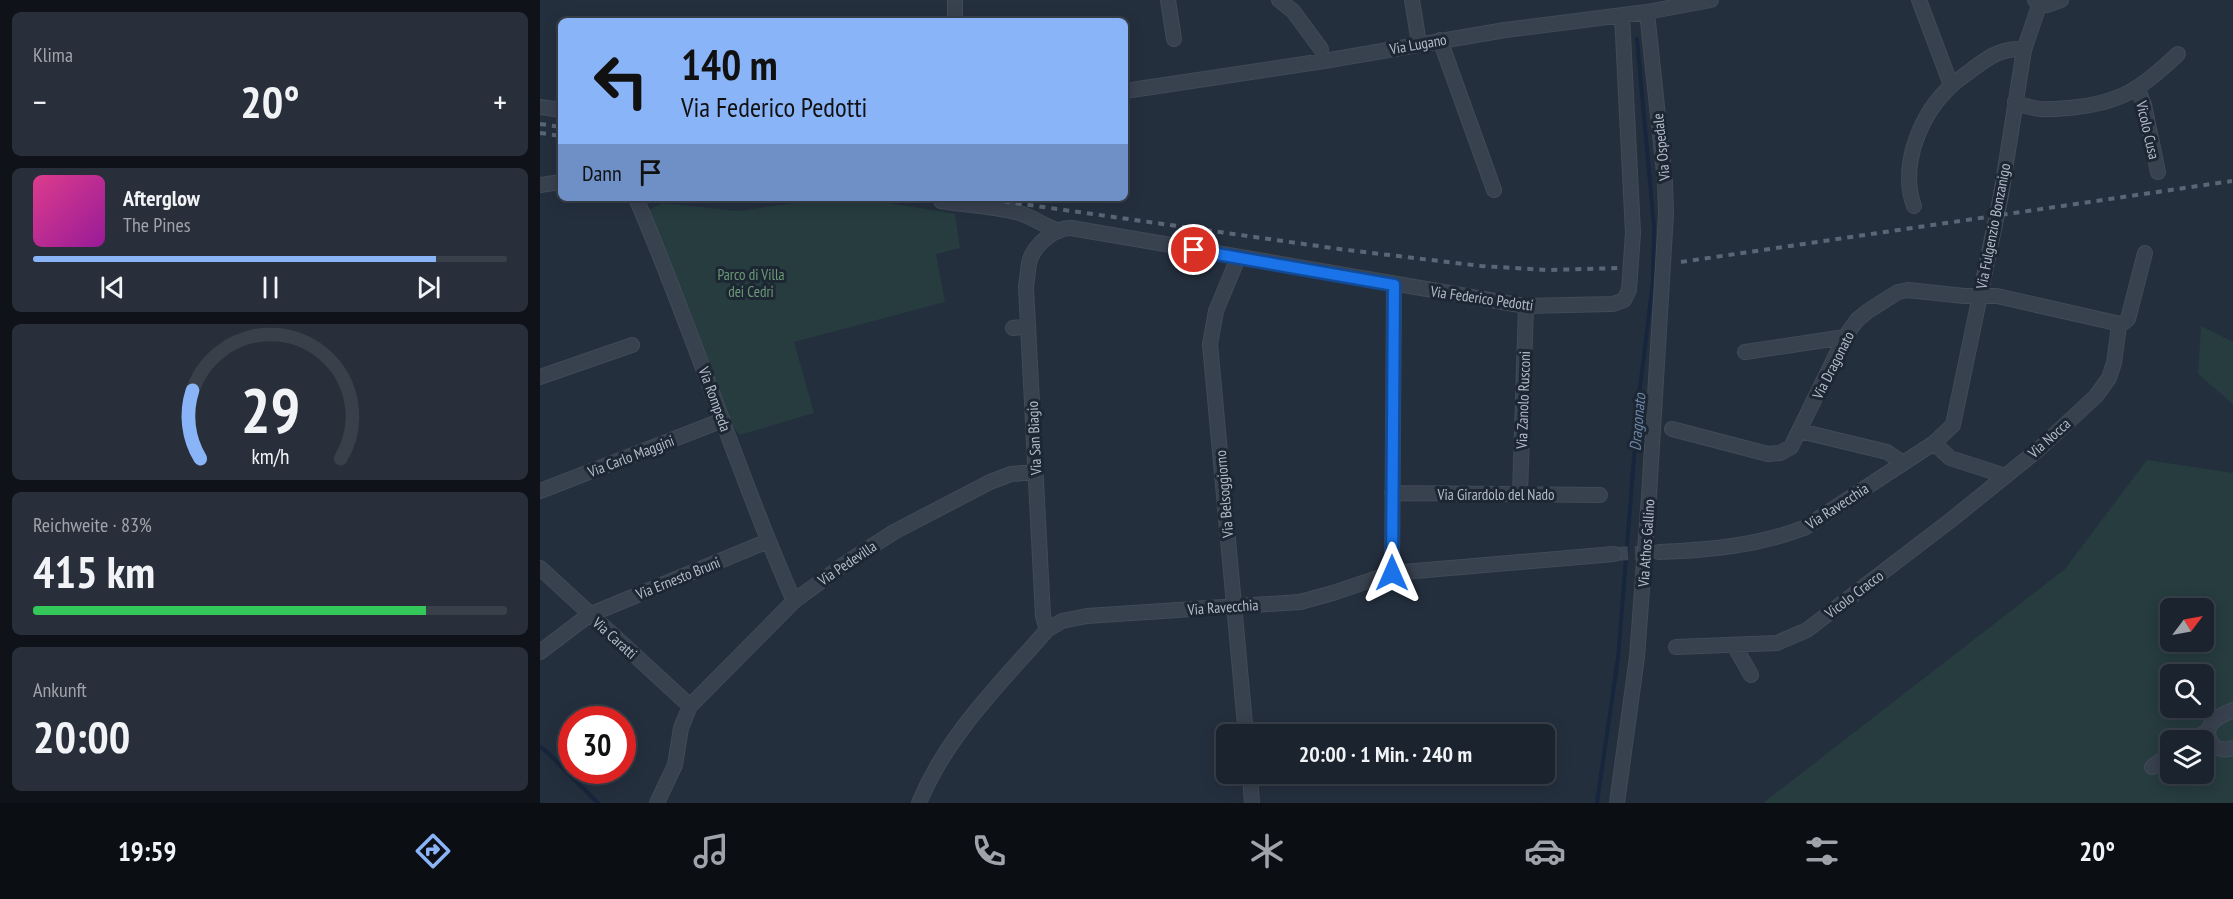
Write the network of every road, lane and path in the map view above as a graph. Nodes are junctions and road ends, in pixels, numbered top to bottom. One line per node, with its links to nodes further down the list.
1 (955, 0): 11 (street)
2 (1168, 0): 12 (street)
3 (1279, 0): 15 (street)
4 (1412, 0): 14 (street)
5 (1711, 0): 9 (street, Via Lugano)
6 (1919, 0): 18 (street)
7 (2061, 0): 8 (street)
8 (2038, 2): 16 (street, Via Fulgenzio Bonzanigo)
9 (1647, 12): 10 (street, Via Lugano); 34 (street, Via Ospedale)
10 (1622, 15): 13 (street, Via Lugano); 37 (street, Via Federico Pedotti)
11 (955, 18)
12 (1174, 39)
13 (1440, 40): 14 (street, Via Lugano); 27 (street)
14 (1419, 44): 20 (street, Via Lugano)
15 (1321, 49)
16 (2024, 50): 18 (street); 21 (street, Via Fulgenzio Bonzanigo)
17 (2178, 54): 19 (street)
18 (1951, 85): 30 (street)
19 (2138, 88): 21 (street); 24 (street, Vicolo Cusa)
20 (1128, 91)
21 (2015, 102): 36 (street, Via Fulgenzio Bonzanigo)
22 (540, 107): 23 (street)
23 (558, 110)
24 (2158, 172)
25 (558, 182): 26 (street)
26 (540, 185)
27 (1494, 190)
28 (637, 201): 45 (street, Via Rompeda)
29 (941, 201): 31 (street, Via Federico Pedotti)
30 (1914, 206)
31 (1059, 231): 33 (street, Via Federico Pedotti); 38 (street, Via San Biagio)
32 (2145, 253): 39 (street, Via Nocca)
33 (1238, 258): 35 (street, Via Federico Pedotti); 62 (street, Via Belsoggiorno)
34 (1662, 283): 81 (street, Via Athos Gallino)
35 (1394, 285): 37 (street, Via Federico Pedotti); 53 (street)
36 (1979, 296): 39 (street); 41 (street, Via Dragonato); 48 (street, Via Fulgenzio Bonzanigo)
37 (1526, 306): 54 (street, Via Zanolo Rusconi)
38 (1028, 326): 40 (street); 50 (street, Via San Biagio)
39 (2119, 326): 51 (street, Via Nocca)
40 (1013, 328)
41 (1845, 337): 43 (street); 47 (street, Via Dragonato)
42 (632, 345): 44 (street)
43 (1745, 352)
44 (540, 377)
45 (723, 420): 52 (street, Via Carlo Maggini); 56 (street, Via Rompeda)
46 (1672, 429): 47 (street, Via Dragonato)
47 (1800, 431): 49 (street)
48 (1934, 443): 49 (street, Via Ravecchia); 51 (street)
49 (1903, 463): 57 (street, Via Ravecchia)
50 (1036, 472): 61 (street, Via Pedevilla); 64 (street, Via San Biagio)
51 (2006, 476): 65 (street, Vicolo Cracco)
52 (540, 491)
53 (1392, 493): 54 (street, Via Girardolo del Nado); 60 (street)
54 (1520, 494): 55 (street, Via Girardolo del Nado)
55 (1600, 495)
56 (768, 541): 61 (street, Via Rompeda); 63 (street, Via Ernesto Bruni)
57 (1659, 552)
58 (1614, 554): 60 (street, Via Ravecchia)
59 (540, 568): 63 (street, Via Caratti)
60 (1392, 573): 62 (street, Via Ravecchia)
61 (794, 601): 69 (street, Via Pedevilla)
62 (1233, 607): 64 (street, Via Ravecchia); 71 (street, Via Belsoggiorno)
63 (589, 615): 67 (street, Via Ernesto Bruni); 69 (street, Via Caratti)
64 (1047, 630): 79 (street, Via Ravecchia)
65 (1734, 645): 66 (street, Vicolo Cracco); 68 (street)
66 (1676, 647)
67 (540, 652)
68 (1751, 675)
69 (690, 706): 78 (street)
70 (2233, 710): 72 (street)
71 (1245, 724)
72 (2209, 730)
73 (2214, 746): 74 (street)
74 (2233, 748)
75 (2160, 761): 76 (street)
76 (2152, 766)
77 (1251, 784): 80 (street)
78 (657, 803)
79 (919, 803)
80 (1252, 803)
81 (1617, 803)

